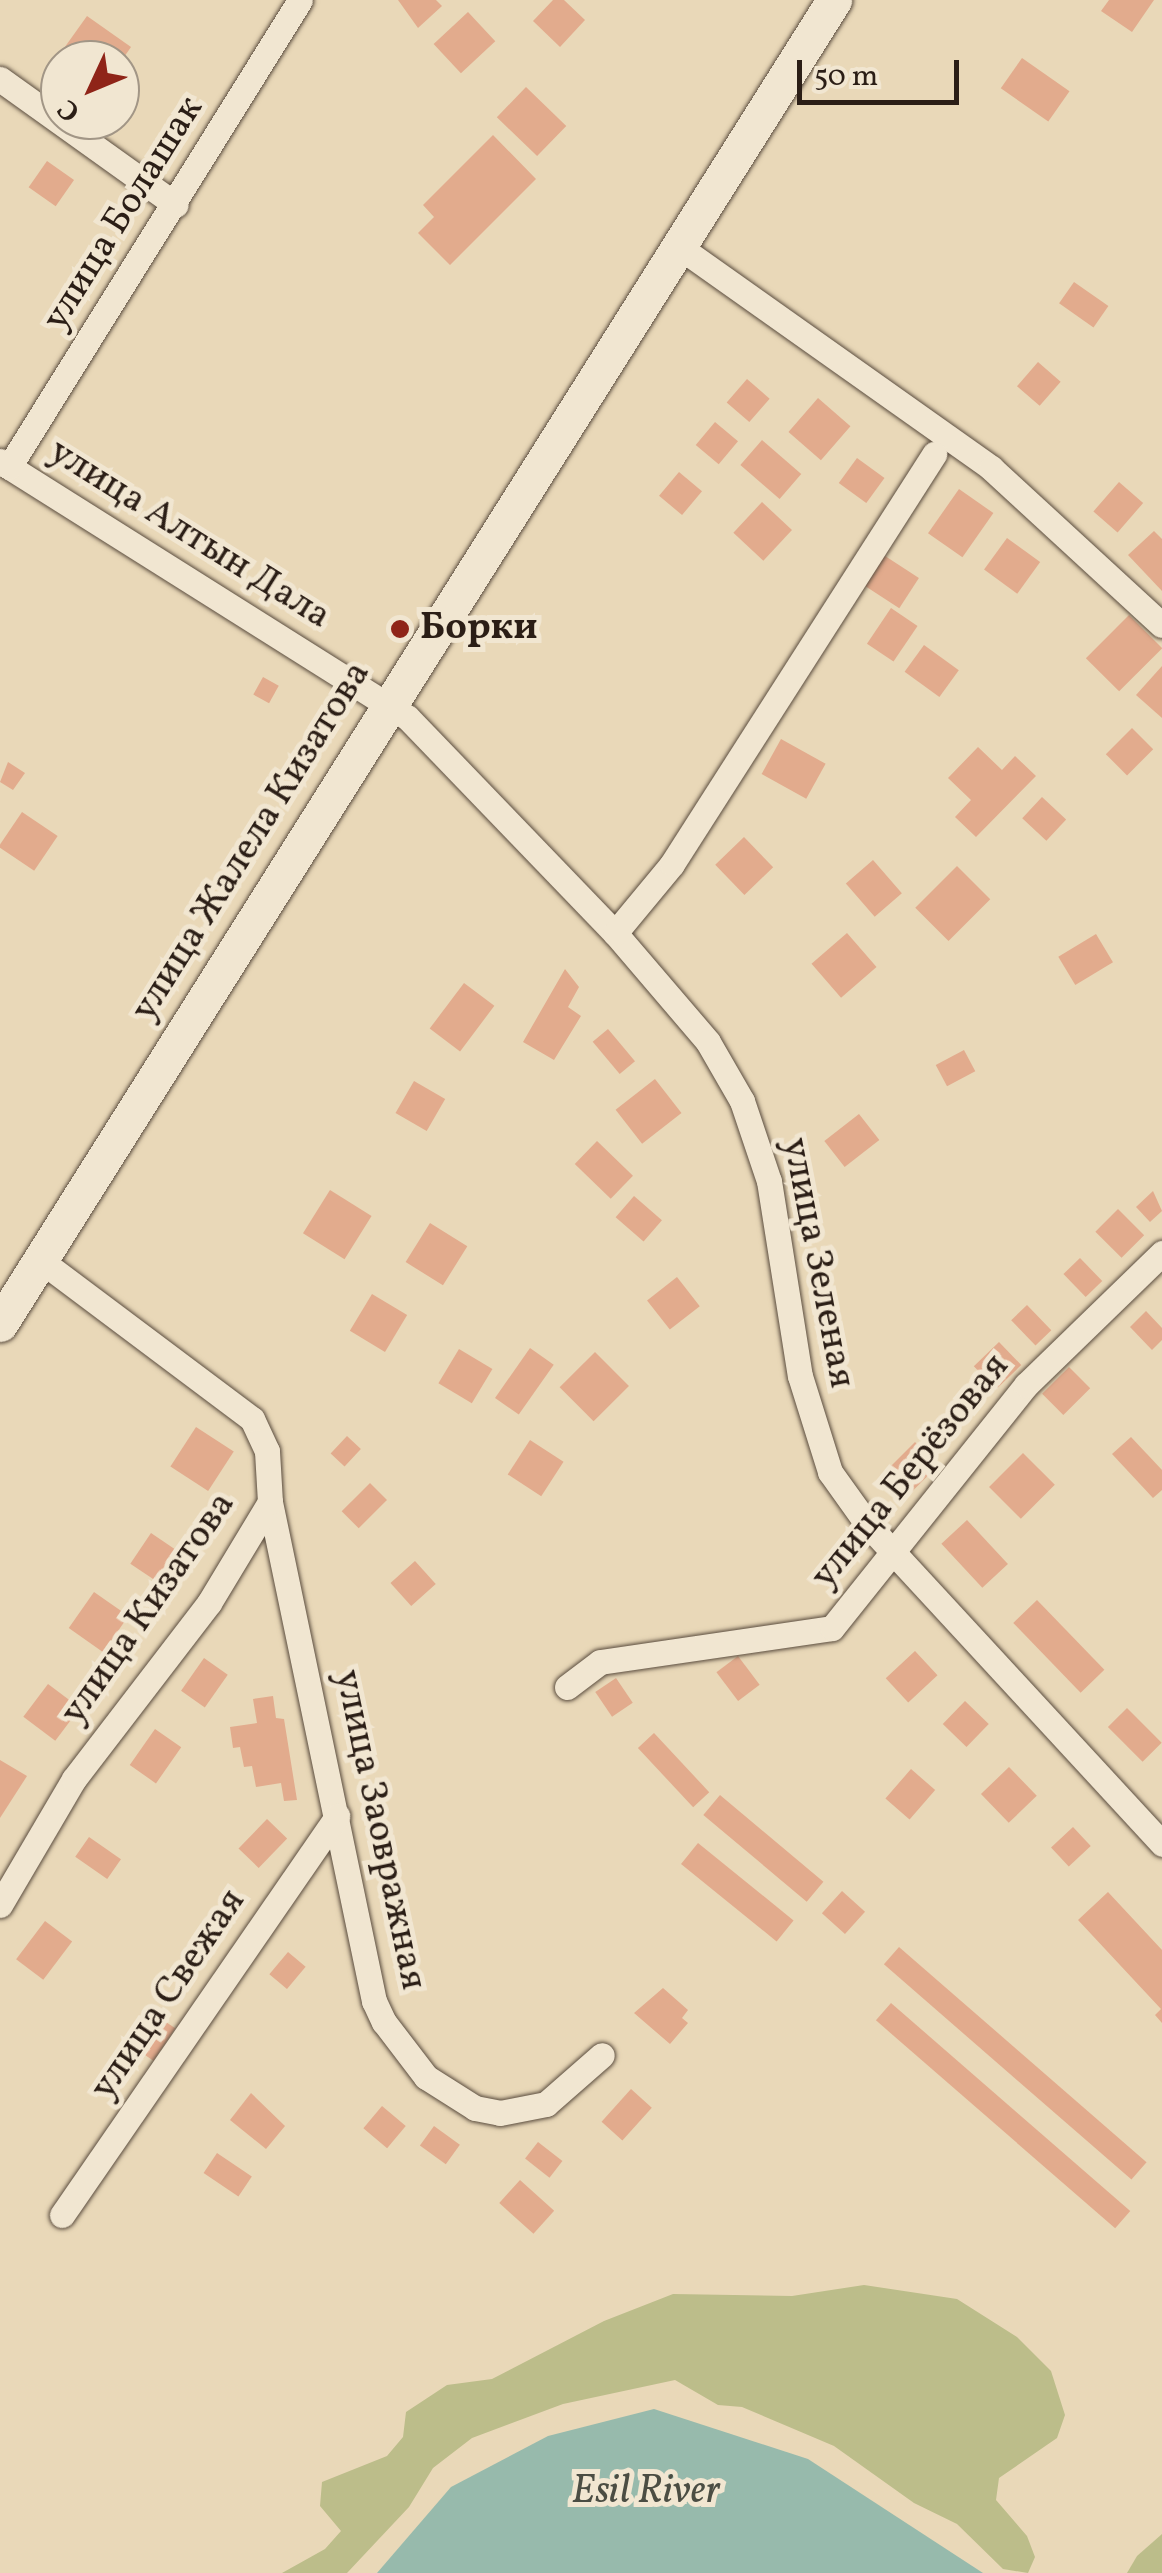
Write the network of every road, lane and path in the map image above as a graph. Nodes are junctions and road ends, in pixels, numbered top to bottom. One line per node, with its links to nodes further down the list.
1 (300, 0): 4 (street, улица Болашак)
2 (834, 0): 5 (main road, улица Жалела Кизатова)
3 (0, 78): 4 (street)
4 (176, 205): 7 (street, улица Болашак)
5 (678, 246): 8 (street); 9 (main road, улица Жалела Кизатова)
6 (934, 454): 10 (street)
7 (5, 464): 9 (street, улица Алтын Дала)
8 (1162, 626)
9 (389, 704): 10 (street, улица Зеленая); 12 (main road, улица Жалела Кизатова)
10 (616, 933): 15 (street, улица Зеленая)
11 (1162, 1252): 15 (street, улица Берёзовая)
12 (40, 1260): 13 (main road, улица Жалела Кизатова); 14 (street, улица Кизатова)
13 (0, 1324)
14 (270, 1502): 17 (street, улица Заовражная); 19 (street, улица Кизатова)
15 (894, 1552): 16 (street, улица Берёзовая); 18 (street, улица Зеленая)
16 (566, 1688)
17 (337, 1816): 20 (street, улица Заовражная); 21 (street, улица Свежая)
18 (1162, 1844)
19 (0, 1905)
20 (602, 2055)
21 (62, 2215)

